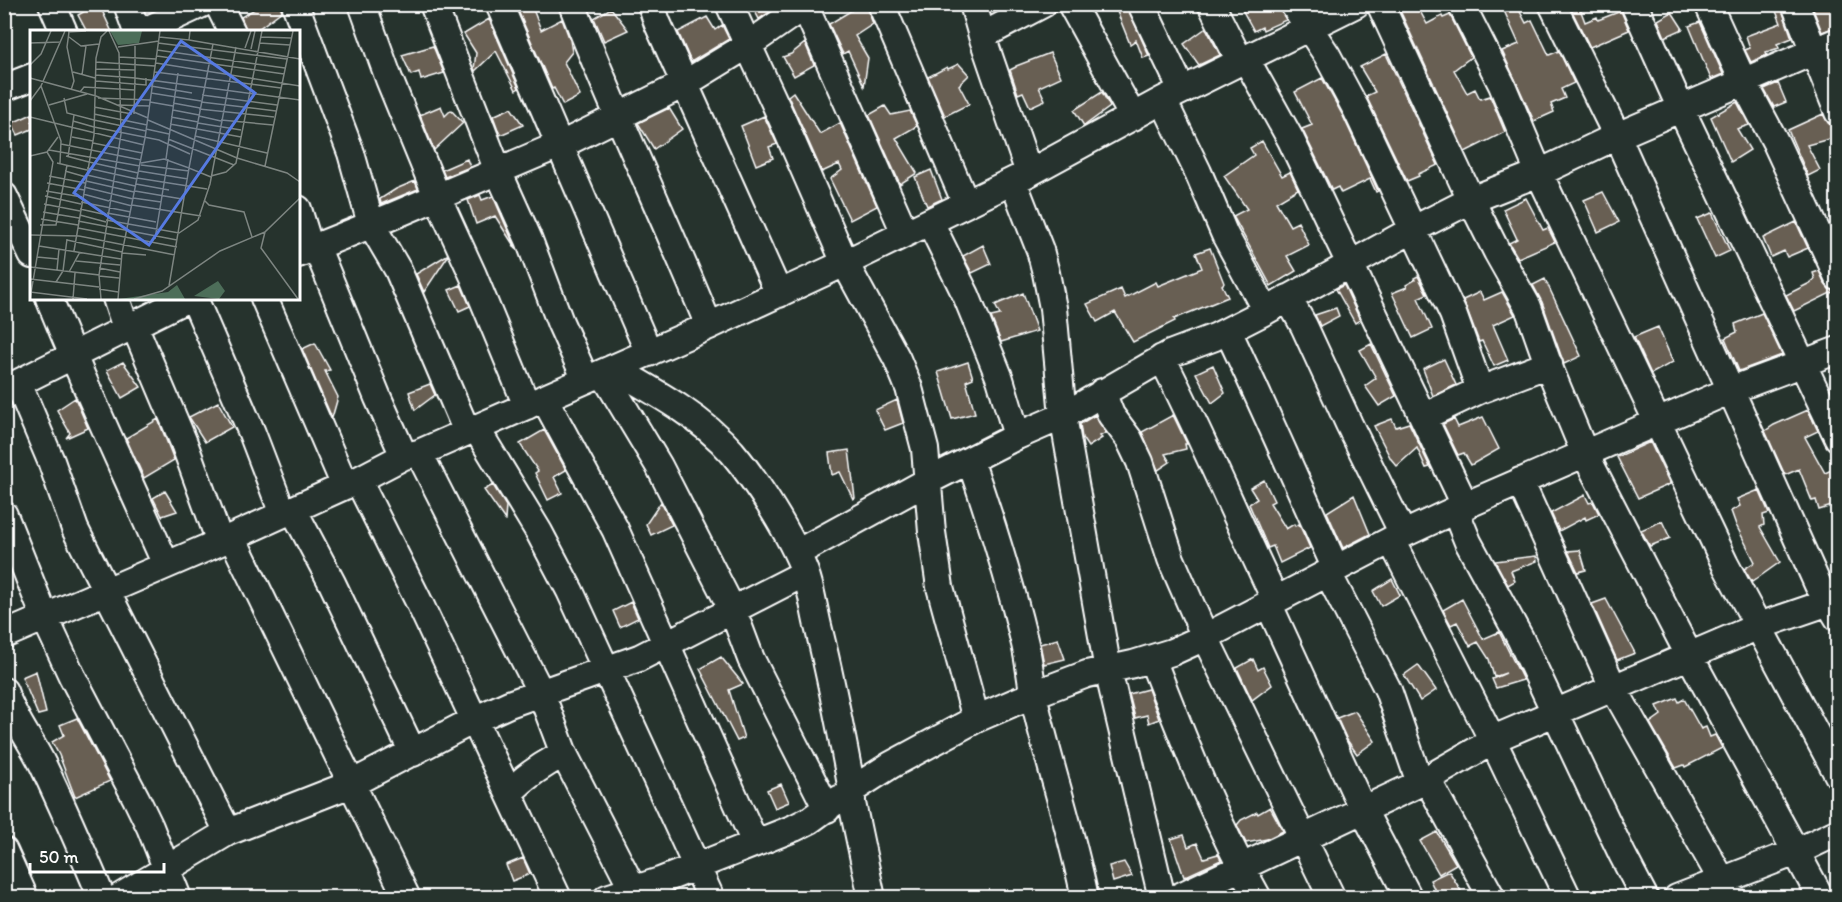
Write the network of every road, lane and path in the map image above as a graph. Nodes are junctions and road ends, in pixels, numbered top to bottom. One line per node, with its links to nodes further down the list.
1 (52, 4): 28 (street)
2 (127, 4): 29 (street)
3 (294, 4): 53 (street)
4 (362, 4): 48 (street)
5 (433, 4): 44 (street)
6 (499, 4): 43 (street)
7 (572, 4): 40 (street)
8 (651, 4): 36 (street)
9 (729, 4): 32 (street)
10 (881, 4): 50 (street)
11 (953, 4): 26 (street)
12 (1043, 4): 26 (street)
13 (1071, 4): 41 (street)
14 (1141, 4): 37 (street)
15 (1211, 4): 34 (street)
16 (1293, 4): 27 (street)
17 (1356, 4): 27 (street)
18 (1380, 4): 49 (street)
19 (1461, 4): 45 (street)
20 (1552, 4): 42 (street)
21 (1634, 4): 38 (street)
22 (1707, 4): 35 (street)
23 (1795, 4): 33 (street)
24 (205, 5): 29 (street); 30 (street)
25 (805, 5): 32 (street); 55 (street)
26 (977, 21): 46 (street)
27 (1309, 28): 34 (street); 54 (street)
28 (63, 30)
29 (149, 30)
30 (230, 30)
31 (1838, 41): 33 (street)
32 (748, 45): 36 (street); 58 (street)
33 (1815, 51): 35 (street); 39 (street)
34 (1243, 60): 37 (street); 59 (street)
35 (1743, 81): 38 (street); 60 (street)
36 (686, 83): 40 (street); 61 (street)
37 (1173, 95): 41 (street); 68 (street)
38 (1681, 109): 42 (street); 77 (street)
39 (1838, 112)
40 (618, 116): 43 (street); 70 (street)
41 (1133, 117): 46 (street)
42 (1617, 136): 45 (street); 81 (street)
43 (560, 144): 44 (street); 73 (street)
44 (498, 171): 48 (street); 78 (street)
45 (1539, 172): 49 (street); 86 (street)
46 (1021, 177): 50 (street); 84 (street)
47 (4, 196): 57 (street)
48 (437, 196): 53 (street); 83 (street)
49 (1471, 200): 54 (street); 76 (street)
50 (966, 204): 52 (street)
51 (300, 217): 56 (street)
52 (930, 222): 55 (street); 88 (street)
53 (371, 224): 56 (street); 87 (street)
54 (1412, 230): 59 (street); 80 (street)
55 (905, 233): 58 (street)
56 (308, 249): 91 (street)
57 (30, 251)
58 (845, 263): 61 (street); 93 (street)
59 (1350, 264): 62 (street); 85 (street)
60 (1838, 277)
61 (780, 294): 70 (street)
62 (1288, 298): 68 (street); 99 (street)
63 (50, 300): 74 (street)
64 (117, 300): 69 (street)
65 (184, 300): 69 (street)
66 (195, 300): 97 (street)
67 (265, 300): 95 (street)
68 (1266, 311): 71 (street)
69 (130, 326): 74 (street); 100 (street)
70 (710, 326): 73 (street)
71 (1228, 331): 75 (street); 103 (street)
72 (1838, 350): 77 (street)
73 (649, 353): 78 (street)
74 (73, 357): 79 (street); 102 (street)
75 (1162, 358): 82 (street); 105 (street)
76 (1549, 364): 80 (street); 90 (street)
77 (1802, 364): 81 (street); 89 (street)
78 (601, 374): 83 (street); 101 (street); 107 (street)
79 (8, 386): 104 (street)
80 (1480, 390): 85 (street)
81 (1731, 390): 86 (street); 106 (street)
82 (1102, 392): 84 (street); 111 (street)
83 (535, 402): 87 (street); 112 (street)
84 (1063, 416): 88 (street); 115 (street)
85 (1423, 417): 96 (street)
86 (1659, 421): 90 (street); 109 (street)
87 (471, 430): 91 (street); 116 (street)
88 (1017, 436): 92 (street)
89 (1838, 438)
90 (1585, 454): 94 (street); 113 (street)
91 (412, 455): 95 (street); 119 (street)
92 (970, 460): 93 (street); 120 (street)
93 (928, 481): 101 (street); 122 (street)
94 (1520, 481): 96 (street); 117 (street)
95 (352, 483): 97 (street); 123 (street)
96 (1460, 508): 99 (street); 121 (street)
97 (288, 512): 100 (street); 125 (street)
98 (4, 515): 108 (street)
99 (1397, 537): 103 (street); 124 (street)
100 (226, 539): 102 (street); 129 (street)
101 (801, 563): 107 (street); 130 (street)
102 (166, 565): 104 (street)
103 (1332, 571): 105 (street); 128 (street)
104 (106, 592): 108 (street); 134 (street)
105 (1273, 603): 111 (street); 133 (street)
106 (1835, 606): 109 (street)
107 (733, 611): 112 (street); 132 (street)
108 (45, 618): 110 (street); 142 (street)
109 (1759, 626): 113 (street); 127 (street)
110 (4, 635)
111 (1205, 637): 114 (street); 136 (street)
112 (668, 645): 116 (street); 137 (street)
113 (1689, 655): 117 (street); 139 (street)
114 (1152, 659): 115 (street); 141 (street)
115 (1108, 670): 120 (street); 155 (street)
116 (606, 671): 119 (street); 140 (street)
117 (1613, 687): 121 (street); 143 (street)
118 (4, 691): 146 (street)
119 (541, 693): 123 (street); 126 (street)
120 (1034, 694): 122 (street); 154 (street)
121 (1554, 713): 124 (street); 162 (street)
122 (976, 719): 130 (street)
123 (474, 720): 125 (street); 131 (street)
124 (1493, 741): 128 (street); 161 (street)
125 (413, 753): 129 (street)
126 (564, 754): 131 (street); 144 (street)
127 (1838, 775)
128 (1424, 781): 133 (street); 160 (street)
129 (351, 784): 134 (street); 149 (street)
130 (852, 790): 132 (street); 153 (street)
131 (510, 792): 150 (street)
132 (827, 809): 137 (street)
133 (1363, 810): 136 (street); 159 (street)
134 (228, 832): 142 (street)
135 (1838, 832): 139 (street)
136 (1302, 838): 141 (street); 158 (street)
137 (755, 843): 140 (street)
138 (4, 851): 145 (street)
139 (1796, 852): 143 (street); 164 (street)
140 (696, 866): 144 (street); 152 (street)
141 (1240, 867): 156 (street); 157 (street)
142 (166, 868): 147 (street); 148 (street)
143 (1727, 888): 163 (street)
144 (633, 889): 151 (street)
145 (25, 897)
146 (102, 897)
147 (118, 897)
148 (178, 897)
149 (407, 897)
150 (558, 897)
151 (607, 897)
152 (711, 897)
153 (872, 897)
154 (1085, 897)
155 (1162, 897)
156 (1176, 897)
157 (1258, 897)
158 (1332, 897)
159 (1409, 897)
160 (1492, 897)
161 (1568, 897)
162 (1645, 897)
163 (1677, 897)
164 (1821, 897)

